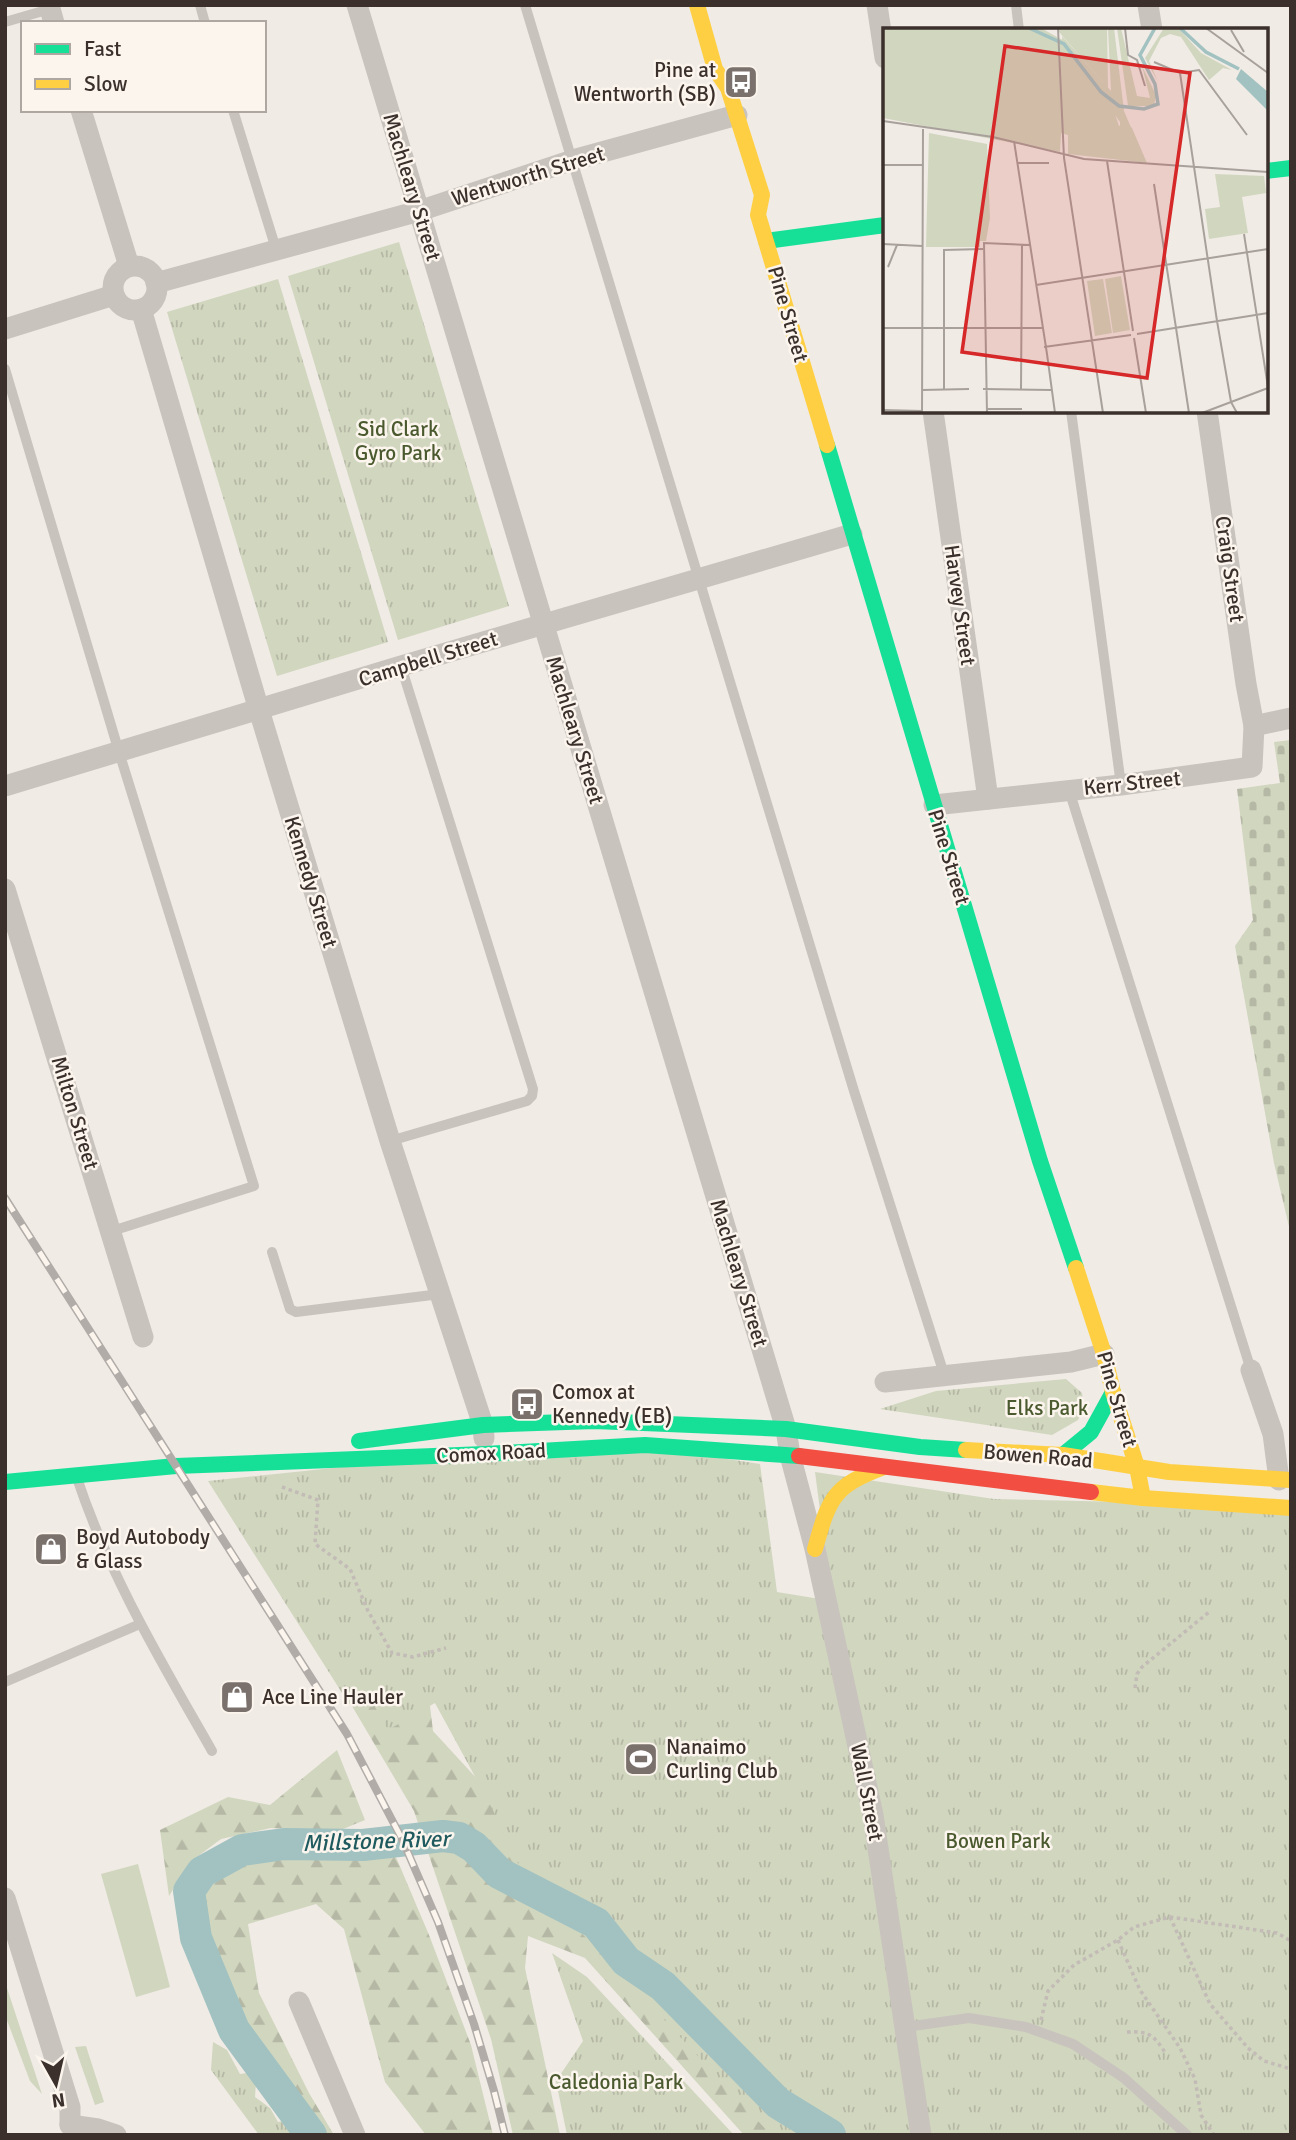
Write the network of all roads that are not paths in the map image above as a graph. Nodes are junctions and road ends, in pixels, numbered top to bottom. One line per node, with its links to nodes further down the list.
1 (357, 5): 20 (street, Machleary Street)
2 (526, 5): 16 (lane)
3 (697, 5): 12 (main road, Pine Street)
4 (877, 5): 11 (street)
5 (1016, 5): 9 (lane)
6 (1148, 5): 10 (street)
7 (51, 12): 8 (lane)
8 (5, 22)
9 (1019, 28)
10 (1152, 28)
11 (883, 45)
12 (715, 69): 15 (main road, Pine Street); 15 (main road, Pine Street)
13 (82, 112): 25 (street)
14 (234, 112): 24 (lane)
15 (722, 112): 16 (street, Wentworth Street); 21 (main road, Pine Street)
16 (573, 160): 20 (street, Wentworth Street); 35 (lane)
17 (1291, 168): 18 (main road)
18 (1268, 172)
19 (743, 201): 21 (main road, Pine Street)
20 (419, 211): 24 (street, Wentworth Street); 36 (street, Machleary Street)
21 (758, 215): 23 (main road, Pine Street)
22 (883, 225): 23 (main road)
23 (766, 241): 34 (main road, Pine Street)
24 (276, 250): 26 (street, Wentworth Street)
25 (129, 266): 26 (street); 27 (street)
26 (156, 283): 28 (street)
27 (114, 295): 28 (street); 29 (street)
28 (141, 309): 38 (street, Kennedy Street)
29 (5, 329)
30 (5, 369): 41 (lane)
31 (933, 413): 45 (street, Harvey Street)
32 (1071, 413): 42 (lane)
33 (1207, 413): 40 (street, Craig Street)
34 (852, 534): 35 (street, Campbell Street); 46 (main road, Pine Street)
35 (700, 578): 36 (street, Campbell Street); 55 (lane)
36 (543, 625): 37 (street, Campbell Street); 59 (street, Machleary Street)
37 (401, 666): 38 (street, Campbell Street); 48 (lane)
38 (259, 710): 41 (street, Campbell Street); 48 (street, Kennedy Street)
39 (1291, 718): 40 (street)
40 (1254, 726): 42 (street, Kerr Street)
41 (119, 752): 43 (street, Campbell Street); 49 (lane)
42 (1121, 785): 44 (street, Kerr Street)
43 (5, 786)
44 (1069, 790): 45 (street, Kerr Street); 54 (lane)
45 (988, 799): 46 (street, Kerr Street)
46 (934, 805): 53 (main road, Pine Street)
47 (5, 889): 49 (street, Milton Street)
48 (390, 1142): 51 (street, Kennedy Street)
49 (112, 1231): 52 (street, Milton Street)
50 (272, 1252): 51 (lane)
51 (440, 1294): 58 (street, Kennedy Street)
52 (143, 1337)
53 (1104, 1354): 55 (street); 57 (main road, Pine Street)
54 (1251, 1370): 67 (street)
55 (944, 1374): 56 (street)
56 (885, 1382)
57 (1113, 1392): 62 (main road); 65 (main road, Pine Street)
58 (483, 1425): 59 (main road, Comox Road); 60 (street, Kennedy Street); 63 (main road, Comox Road)
59 (786, 1429): 61 (street, Machleary Street); 62 (main road, Bowen Road)
60 (485, 1454): 61 (main road, Comox Road); 63 (main road, Comox Road)
61 (790, 1455): 64 (main road, Bowen Road); 71 (street, Wall Street)
62 (1063, 1455): 65 (main road, Bowen Road)
63 (192, 1465): 66 (main road, Comox Road)
64 (884, 1467): 69 (main road, Bowen Road); 71 (main road)
65 (1137, 1467): 67 (main road, Bowen Road); 69 (main road, Pine Street)
66 (76, 1475): 68 (main road, Comox Road); 72 (lane)
67 (1285, 1480)
68 (5, 1482)
69 (1143, 1498): 70 (main road, Bowen Road)
70 (1291, 1508)
71 (815, 1549): 77 (street, Wall Street)
72 (140, 1624): 73 (lane); 74 (lane)
73 (5, 1682)
74 (212, 1751)
75 (5, 1898): 78 (street)
76 (299, 2002): 80 (street)
77 (906, 2026): 81 (street, Wall Street); 82 (lane)
78 (68, 2130): 79 (street)
79 (117, 2135)
80 (355, 2135)
81 (921, 2135)
82 (1187, 2135)

